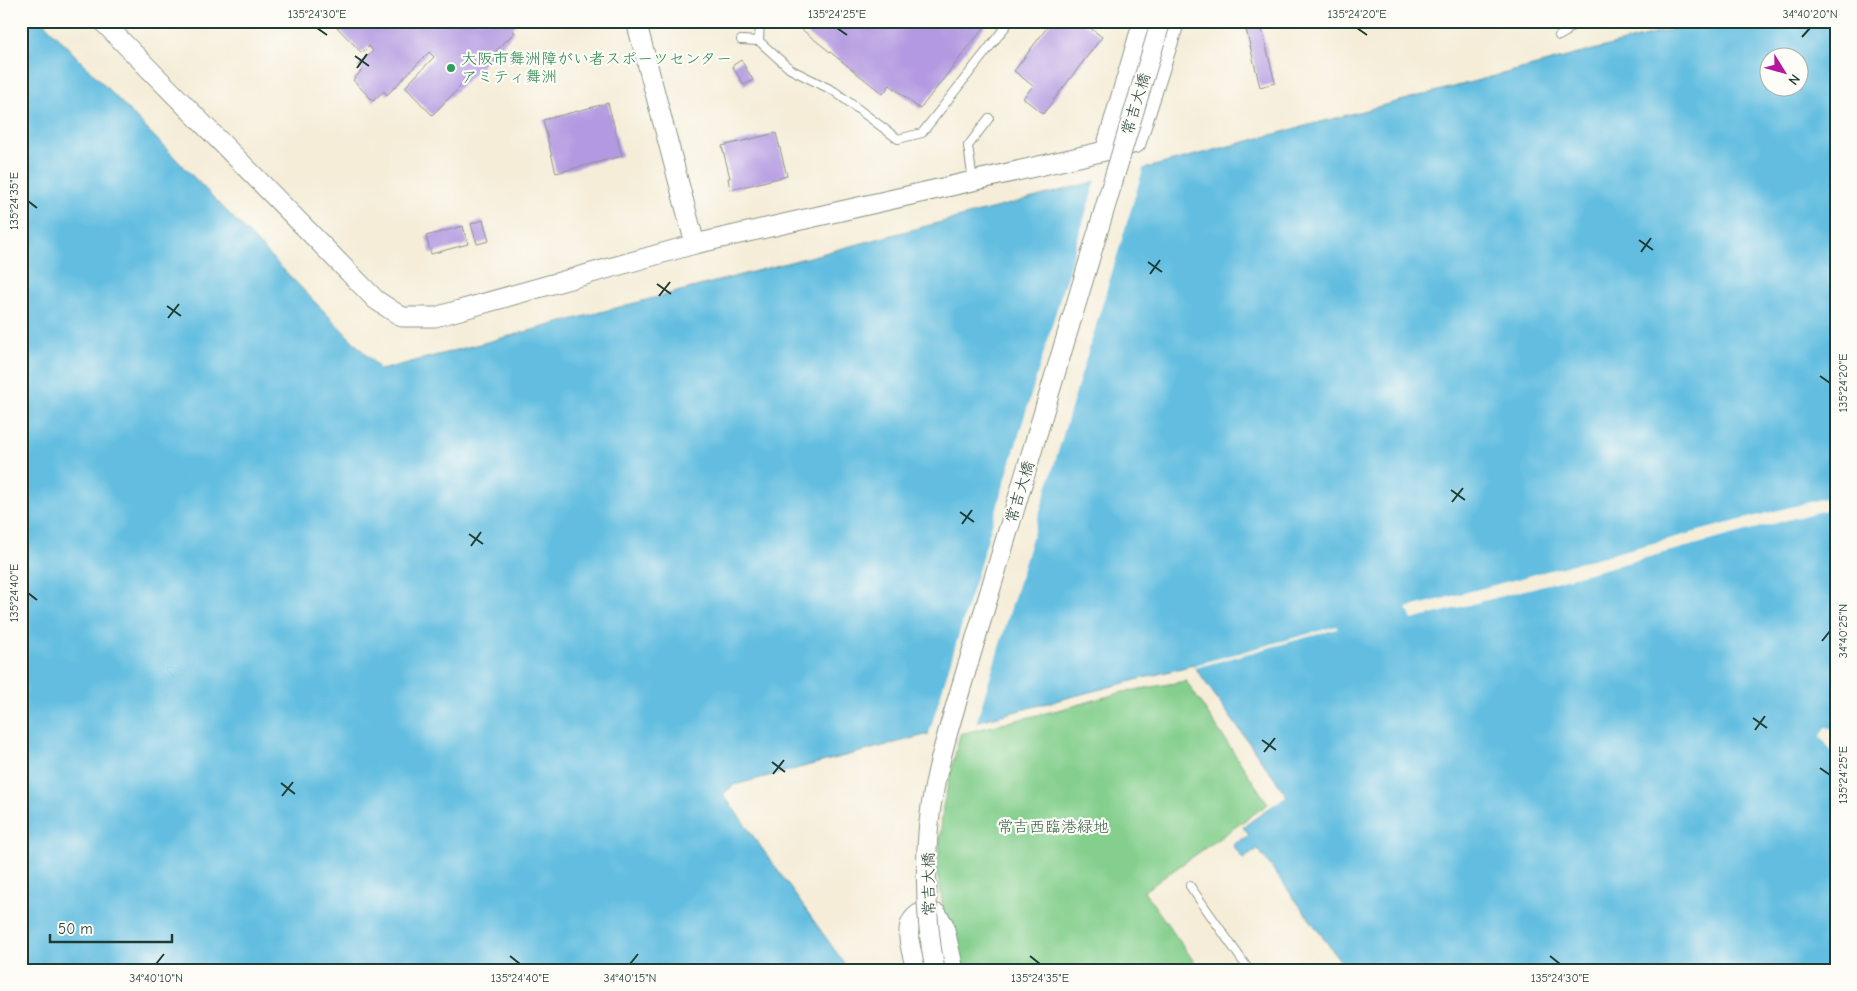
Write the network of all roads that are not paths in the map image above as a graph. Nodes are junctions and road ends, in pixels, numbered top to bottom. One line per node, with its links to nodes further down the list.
1 (102, 21): 15 (street)
2 (636, 21): 15 (street)
3 (760, 21): 11 (lane)
4 (1010, 21): 11 (lane)
5 (1143, 21): 13 (street)
6 (1161, 21): 18 (street, 常吉大橋, bridge)
7 (1175, 21): 13 (street)
8 (1575, 21): 9 (lane)
9 (1559, 36)
10 (741, 40): 11 (lane)
11 (759, 41)
12 (990, 118): 14 (lane)
13 (1105, 151): 14 (street)
14 (973, 181): 15 (street)
15 (696, 244)
16 (1190, 886): 20 (lane)
17 (916, 970): 19 (street)
18 (935, 970)
19 (954, 970)
20 (1249, 970)

